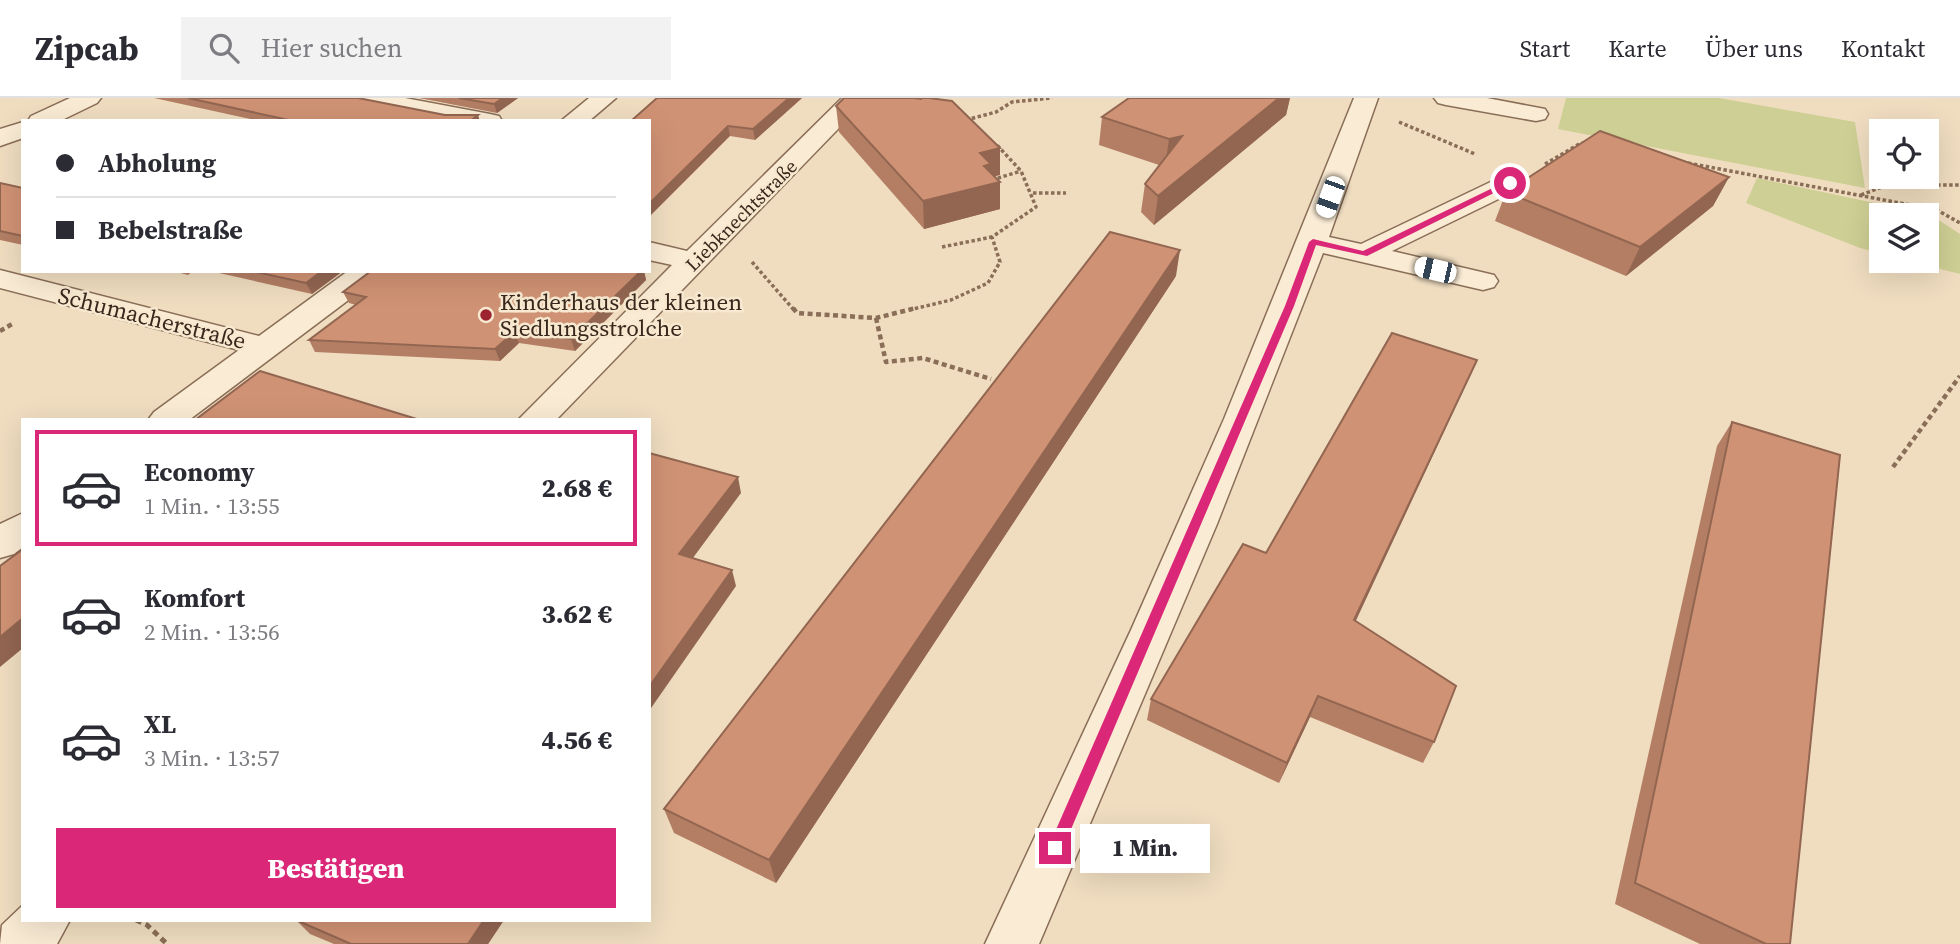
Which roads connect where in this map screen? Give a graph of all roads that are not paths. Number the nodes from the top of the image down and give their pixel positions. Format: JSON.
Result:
{"nodes":[{"id":1,"x":89,"y":98,"type":"edge"},
{"id":2,"x":366,"y":98,"type":"edge"},
{"id":3,"x":604,"y":98,"type":"edge"},
{"id":4,"x":856,"y":98,"type":"edge"},
{"id":5,"x":1446,"y":98,"type":"edge"},
{"id":6,"x":1364,"y":102,"type":"edge"},
{"id":7,"x":1536,"y":114,"type":"dead end"},
{"id":8,"x":44,"y":119,"type":"edge"},
{"id":9,"x":479,"y":119,"type":"edge"},
{"id":10,"x":576,"y":119,"type":"edge"},
{"id":11,"x":21,"y":130,"type":"edge"},
{"id":12,"x":0,"y":138,"type":"edge"},
{"id":13,"x":1510,"y":183,"type":"dead end"},
{"id":14,"x":1313,"y":242,"type":"junction"},
{"id":15,"x":651,"y":251,"type":"edge"},
{"id":16,"x":1364,"y":254,"type":"junction"},
{"id":17,"x":695,"y":262,"type":"junction"},
{"id":18,"x":365,"y":273,"type":"edge"},
{"id":19,"x":0,"y":279,"type":"edge"},
{"id":20,"x":1483,"y":281,"type":"dead end"},
{"id":21,"x":264,"y":347,"type":"junction"},
{"id":22,"x":169,"y":418,"type":"edge"},
{"id":23,"x":539,"y":418,"type":"edge"},
{"id":24,"x":21,"y":528,"type":"edge"},
{"id":25,"x":0,"y":544,"type":"edge"},
{"id":26,"x":42,"y":922,"type":"edge"},
{"id":27,"x":20,"y":944,"type":"edge"},
{"id":28,"x":1012,"y":944,"type":"edge"}],
"edges":[{"from":1,"to":8,"type":"street"},
{"from":2,"to":9,"type":"street"},
{"from":3,"to":10,"type":"street"},
{"from":4,"to":17,"type":"street","name":"Liebknechtstraße"},
{"from":5,"to":7,"type":"street"},
{"from":6,"to":14,"type":"street"},
{"from":11,"to":12,"type":"street"},
{"from":13,"to":16,"type":"street"},
{"from":14,"to":16,"type":"street"},
{"from":14,"to":28,"type":"street"},
{"from":15,"to":17,"type":"street"},
{"from":16,"to":20,"type":"street"},
{"from":17,"to":23,"type":"street","name":"Liebknechtstraße"},
{"from":18,"to":21,"type":"street"},
{"from":19,"to":21,"type":"street","name":"Schumacherstraße"},
{"from":21,"to":22,"type":"street"},
{"from":24,"to":25,"type":"street"},
{"from":26,"to":27,"type":"street"}]}
